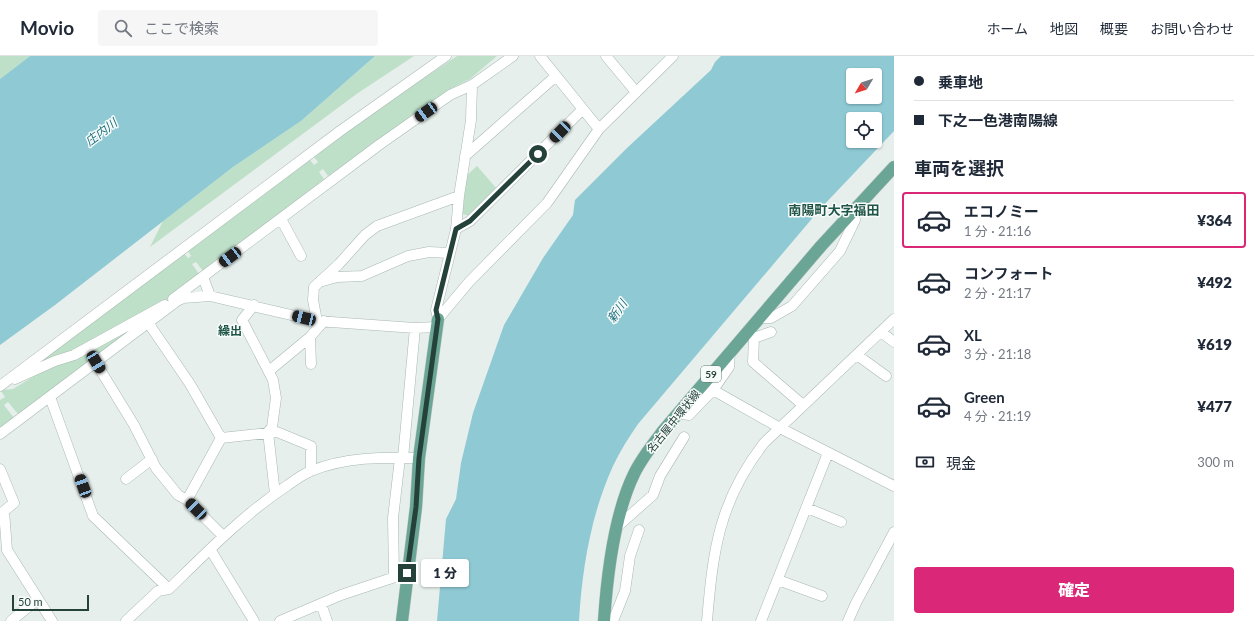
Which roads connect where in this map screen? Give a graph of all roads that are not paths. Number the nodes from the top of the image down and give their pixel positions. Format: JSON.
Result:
{"nodes":[{"id":1,"x":446,"y":56,"type":"edge"},
{"id":2,"x":512,"y":56,"type":"edge"},
{"id":3,"x":540,"y":56,"type":"edge"},
{"id":4,"x":606,"y":56,"type":"edge"},
{"id":5,"x":673,"y":56,"type":"edge"},
{"id":6,"x":556,"y":76,"type":"junction"},
{"id":7,"x":472,"y":84,"type":"junction"},
{"id":8,"x":636,"y":92,"type":"junction"},
{"id":9,"x":583,"y":109,"type":"junction"},
{"id":10,"x":599,"y":129,"type":"junction"},
{"id":11,"x":465,"y":156,"type":"junction"},
{"id":12,"x":894,"y":167,"type":"edge"},
{"id":13,"x":459,"y":196,"type":"junction"},
{"id":14,"x":850,"y":214,"type":"junction"},
{"id":15,"x":281,"y":219,"type":"junction"},
{"id":16,"x":456,"y":229,"type":"junction"},
{"id":17,"x":450,"y":253,"type":"junction"},
{"id":18,"x":301,"y":256,"type":"dead end"},
{"id":19,"x":203,"y":277,"type":"junction"},
{"id":20,"x":318,"y":284,"type":"junction"},
{"id":21,"x":210,"y":296,"type":"junction"},
{"id":22,"x":177,"y":301,"type":"junction"},
{"id":23,"x":164,"y":305,"type":"junction"},
{"id":24,"x":254,"y":305,"type":"junction"},
{"id":25,"x":759,"y":318,"type":"junction"},
{"id":26,"x":894,"y":319,"type":"edge"},
{"id":27,"x":320,"y":321,"type":"junction"},
{"id":28,"x":437,"y":323,"type":"junction"},
{"id":29,"x":149,"y":324,"type":"junction"},
{"id":30,"x":415,"y":328,"type":"junction"},
{"id":31,"x":771,"y":332,"type":"dead end"},
{"id":32,"x":881,"y":332,"type":"junction"},
{"id":33,"x":751,"y":334,"type":"junction"},
{"id":34,"x":310,"y":337,"type":"junction"},
{"id":35,"x":894,"y":342,"type":"edge"},
{"id":36,"x":730,"y":352,"type":"junction"},
{"id":37,"x":857,"y":354,"type":"junction"},
{"id":38,"x":96,"y":362,"type":"junction"},
{"id":39,"x":311,"y":364,"type":"dead end"},
{"id":40,"x":269,"y":371,"type":"junction"},
{"id":41,"x":886,"y":376,"type":"dead end"},
{"id":42,"x":9,"y":380,"type":"junction"},
{"id":43,"x":0,"y":386,"type":"edge"},
{"id":44,"x":713,"y":390,"type":"junction"},
{"id":45,"x":50,"y":397,"type":"junction"},
{"id":46,"x":803,"y":405,"type":"junction"},
{"id":47,"x":678,"y":413,"type":"junction"},
{"id":48,"x":780,"y":428,"type":"junction"},
{"id":49,"x":268,"y":432,"type":"junction"},
{"id":50,"x":0,"y":434,"type":"edge"},
{"id":51,"x":684,"y":437,"type":"dead end"},
{"id":52,"x":221,"y":438,"type":"junction"},
{"id":53,"x":828,"y":453,"type":"junction"},
{"id":54,"x":402,"y":458,"type":"junction"},
{"id":55,"x":419,"y":458,"type":"junction"},
{"id":56,"x":152,"y":459,"type":"junction"},
{"id":57,"x":0,"y":469,"type":"edge"},
{"id":58,"x":311,"y":471,"type":"junction"},
{"id":59,"x":126,"y":479,"type":"dead end"},
{"id":60,"x":894,"y":486,"type":"edge"},
{"id":61,"x":275,"y":494,"type":"junction"},
{"id":62,"x":187,"y":500,"type":"junction"},
{"id":63,"x":807,"y":508,"type":"junction"},
{"id":64,"x":841,"y":522,"type":"dead end"},
{"id":65,"x":618,"y":526,"type":"junction"},
{"id":66,"x":639,"y":530,"type":"dead end"},
{"id":67,"x":894,"y":532,"type":"edge"},
{"id":68,"x":222,"y":536,"type":"junction"},
{"id":69,"x":210,"y":549,"type":"junction"},
{"id":70,"x":407,"y":573,"type":"junction"},
{"id":71,"x":394,"y":577,"type":"junction"},
{"id":72,"x":778,"y":580,"type":"junction"},
{"id":73,"x":169,"y":589,"type":"junction"},
{"id":74,"x":822,"y":596,"type":"dead end"},
{"id":75,"x":38,"y":599,"type":"junction"},
{"id":76,"x":321,"y":604,"type":"junction"},
{"id":77,"x":16,"y":620,"type":"edge"},
{"id":78,"x":52,"y":621,"type":"edge"},
{"id":79,"x":126,"y":621,"type":"edge"},
{"id":80,"x":254,"y":621,"type":"edge"},
{"id":81,"x":280,"y":621,"type":"edge"},
{"id":82,"x":326,"y":621,"type":"edge"},
{"id":83,"x":402,"y":621,"type":"edge"},
{"id":84,"x":604,"y":621,"type":"edge"},
{"id":85,"x":613,"y":621,"type":"edge"},
{"id":86,"x":708,"y":621,"type":"edge"},
{"id":87,"x":761,"y":621,"type":"edge"},
{"id":88,"x":848,"y":621,"type":"edge"}],
"edges":[{"from":1,"to":42,"type":"street"},
{"from":2,"to":7,"type":"street"},
{"from":3,"to":6,"type":"street"},
{"from":4,"to":8,"type":"street"},
{"from":5,"to":8,"type":"street"},
{"from":6,"to":9,"type":"street"},
{"from":6,"to":11,"type":"street"},
{"from":7,"to":11,"type":"street"},
{"from":7,"to":15,"type":"street"},
{"from":8,"to":10,"type":"street"},
{"from":9,"to":10,"type":"street"},
{"from":9,"to":16,"type":"street"},
{"from":10,"to":28,"type":"street"},
{"from":11,"to":13,"type":"street"},
{"from":12,"to":14,"type":"main road","name":"名古屋中環状線","number":"59"},
{"from":13,"to":16,"type":"street"},
{"from":13,"to":20,"type":"street"},
{"from":14,"to":25,"type":"main road","name":"名古屋中環状線","number":"59"},
{"from":14,"to":25,"type":"street"},
{"from":15,"to":18,"type":"street"},
{"from":15,"to":19,"type":"street"},
{"from":16,"to":17,"type":"street"},
{"from":17,"to":20,"type":"street"},
{"from":17,"to":28,"type":"street"},
{"from":19,"to":21,"type":"street"},
{"from":19,"to":23,"type":"street"},
{"from":20,"to":27,"type":"street"},
{"from":21,"to":22,"type":"street"},
{"from":21,"to":24,"type":"street"},
{"from":22,"to":23,"type":"street"},
{"from":22,"to":29,"type":"street"},
{"from":23,"to":42,"type":"street"},
{"from":24,"to":27,"type":"street"},
{"from":24,"to":40,"type":"street"},
{"from":25,"to":33,"type":"main road","name":"名古屋中環状線","number":"59"},
{"from":26,"to":32,"type":"street"},
{"from":27,"to":30,"type":"street"},
{"from":27,"to":34,"type":"street"},
{"from":28,"to":30,"type":"street"},
{"from":28,"to":55,"type":"main road"},
{"from":29,"to":38,"type":"street"},
{"from":29,"to":52,"type":"street"},
{"from":30,"to":54,"type":"street"},
{"from":31,"to":33,"type":"street"},
{"from":32,"to":35,"type":"street"},
{"from":32,"to":37,"type":"street"},
{"from":33,"to":36,"type":"main road","name":"名古屋中環状線","number":"59"},
{"from":33,"to":46,"type":"street"},
{"from":34,"to":39,"type":"street"},
{"from":34,"to":40,"type":"street"},
{"from":36,"to":44,"type":"street"},
{"from":36,"to":47,"type":"main road","name":"名古屋中環状線","number":"59"},
{"from":37,"to":41,"type":"street"},
{"from":37,"to":46,"type":"street"},
{"from":38,"to":45,"type":"street"},
{"from":38,"to":56,"type":"street"},
{"from":40,"to":49,"type":"street"},
{"from":42,"to":43,"type":"street"},
{"from":44,"to":47,"type":"street"},
{"from":44,"to":48,"type":"street"},
{"from":45,"to":50,"type":"street"},
{"from":45,"to":73,"type":"street"},
{"from":46,"to":48,"type":"street"},
{"from":47,"to":65,"type":"main road","name":"名古屋中環状線","number":"59"},
{"from":48,"to":53,"type":"street"},
{"from":48,"to":86,"type":"street"},
{"from":49,"to":52,"type":"street"},
{"from":49,"to":58,"type":"street"},
{"from":49,"to":61,"type":"street"},
{"from":51,"to":65,"type":"street"},
{"from":52,"to":62,"type":"street"},
{"from":53,"to":60,"type":"street"},
{"from":53,"to":63,"type":"street"},
{"from":54,"to":55,"type":"street"},
{"from":54,"to":58,"type":"street"},
{"from":54,"to":71,"type":"street"},
{"from":55,"to":70,"type":"main road"},
{"from":56,"to":59,"type":"street"},
{"from":56,"to":62,"type":"street"},
{"from":57,"to":75,"type":"street"},
{"from":58,"to":61,"type":"street"},
{"from":61,"to":68,"type":"street"},
{"from":62,"to":68,"type":"street"},
{"from":63,"to":64,"type":"street"},
{"from":63,"to":72,"type":"street"},
{"from":65,"to":84,"type":"main road","name":"名古屋中環状線","number":"59"},
{"from":66,"to":85,"type":"street"},
{"from":67,"to":88,"type":"street"},
{"from":68,"to":69,"type":"street"},
{"from":69,"to":73,"type":"street"},
{"from":69,"to":80,"type":"street"},
{"from":70,"to":71,"type":"street"},
{"from":70,"to":83,"type":"main road"},
{"from":71,"to":76,"type":"street"},
{"from":72,"to":74,"type":"street"},
{"from":72,"to":87,"type":"street"},
{"from":73,"to":79,"type":"street"},
{"from":75,"to":77,"type":"street"},
{"from":75,"to":78,"type":"street"},
{"from":76,"to":81,"type":"street"},
{"from":76,"to":82,"type":"street"}]}
